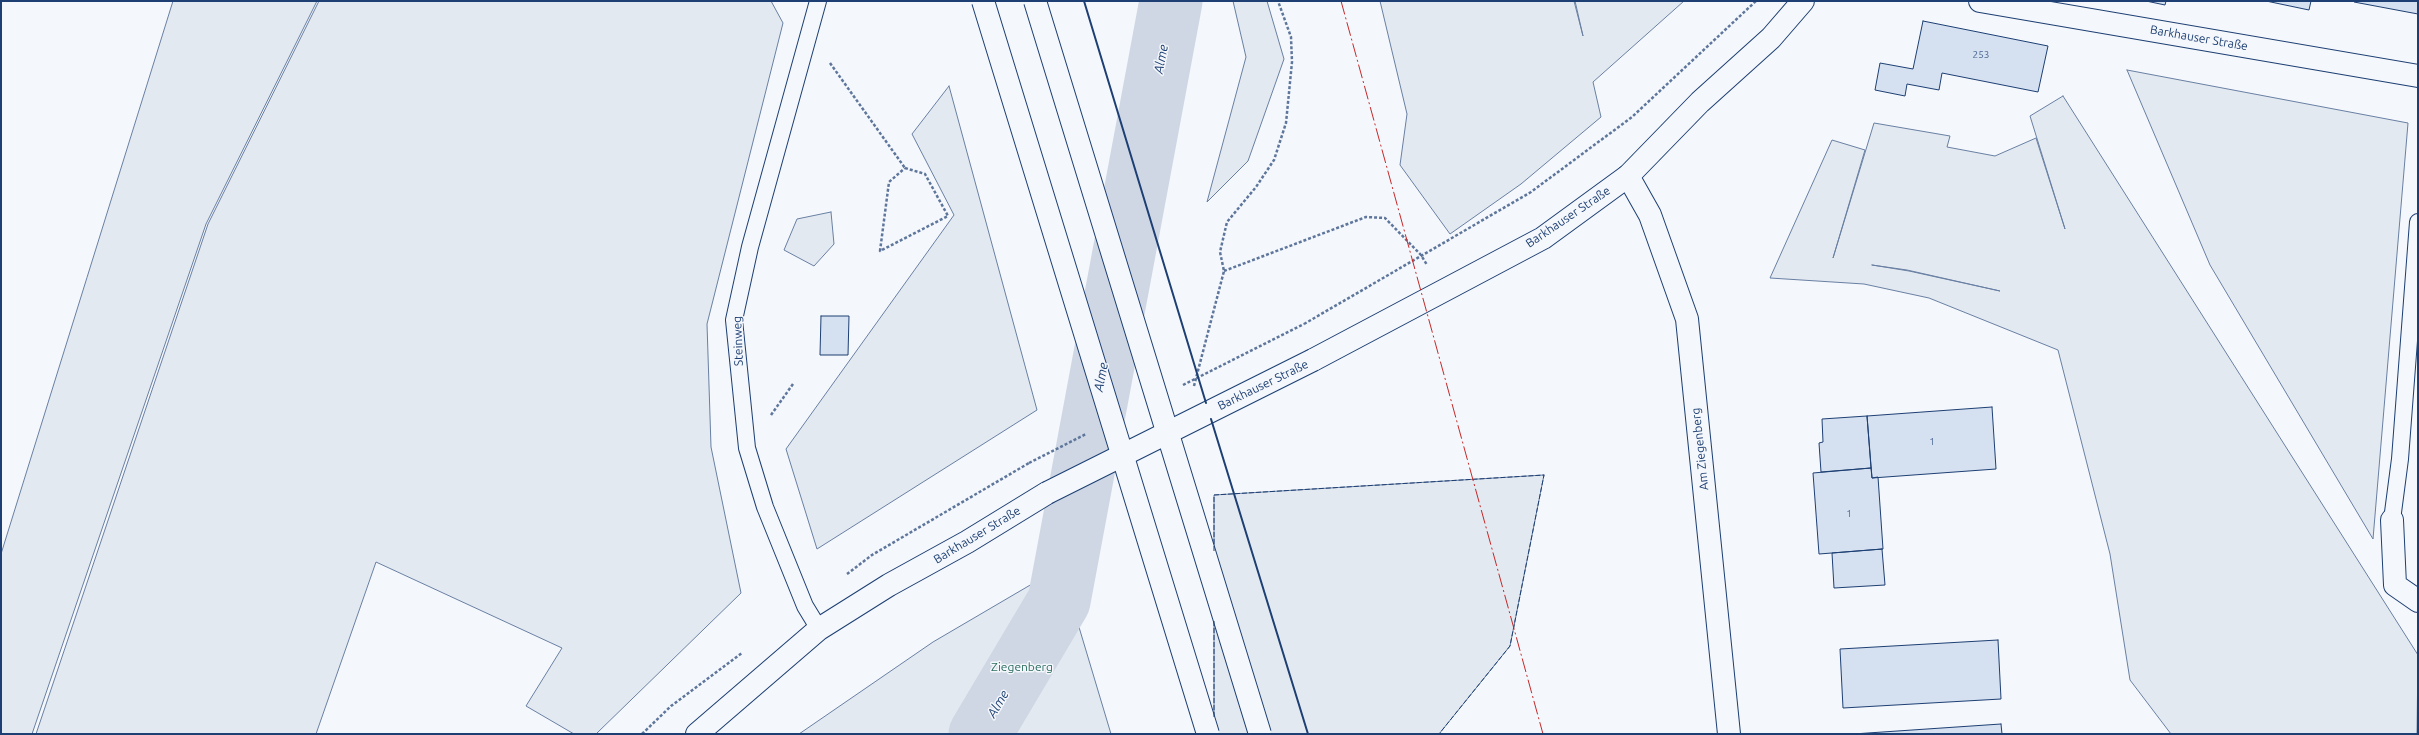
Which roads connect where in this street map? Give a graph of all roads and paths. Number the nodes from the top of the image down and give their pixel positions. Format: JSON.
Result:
{"nodes":[{"id":1,"x":818,"y":1,"type":"edge"},
{"id":2,"x":983,"y":1,"type":"edge"},
{"id":3,"x":1035,"y":1,"type":"edge"},
{"id":4,"x":1278,"y":1,"type":"edge"},
{"id":5,"x":1756,"y":1,"type":"edge"},
{"id":6,"x":1803,"y":1,"type":"edge"},
{"id":7,"x":1980,"y":1,"type":"edge"},
{"id":8,"x":806,"y":44,"type":"junction"},
{"id":9,"x":2418,"y":76,"type":"edge"},
{"id":10,"x":905,"y":168,"type":"junction"},
{"id":11,"x":1628,"y":176,"type":"junction"},
{"id":12,"x":2418,"y":222,"type":"edge"},
{"id":13,"x":1415,"y":249,"type":"dead end"},
{"id":14,"x":1304,"y":324,"type":"dead end"},
{"id":15,"x":1029,"y":463,"type":"dead end"},
{"id":16,"x":2392,"y":520,"type":"joint"},
{"id":17,"x":841,"y":578,"type":"dead end"},
{"id":18,"x":2418,"y":601,"type":"edge"},
{"id":19,"x":819,"y":629,"type":"junction"},
{"id":20,"x":748,"y":649,"type":"dead end"},
{"id":21,"x":642,"y":734,"type":"edge"},
{"id":22,"x":697,"y":734,"type":"edge"},
{"id":23,"x":1208,"y":734,"type":"edge"},
{"id":24,"x":1260,"y":734,"type":"edge"},
{"id":25,"x":1729,"y":734,"type":"edge"}],
"edges":[{"from":1,"to":8,"type":"lane","name":"Steinweg"},
{"from":2,"to":23,"type":"main road","bridge":true},
{"from":3,"to":24,"type":"main road","bridge":true},
{"from":4,"to":13,"type":"path"},
{"from":5,"to":14,"type":"path"},
{"from":6,"to":11,"type":"main road","name":"Barkhauser Straße"},
{"from":7,"to":9,"type":"main road","name":"Barkhauser Straße"},
{"from":8,"to":10,"type":"path"},
{"from":8,"to":19,"type":"lane","name":"Steinweg"},
{"from":10,"to":10,"type":"path"},
{"from":11,"to":19,"type":"main road","name":"Barkhauser Straße","bridge":true},
{"from":11,"to":25,"type":"main road","name":"Am Ziegenberg"},
{"from":12,"to":16,"type":"lane"},
{"from":15,"to":17,"type":"path"},
{"from":16,"to":18,"type":"main road"},
{"from":19,"to":22,"type":"main road","name":"Barkhauser Straße"},
{"from":20,"to":21,"type":"path"}]}
